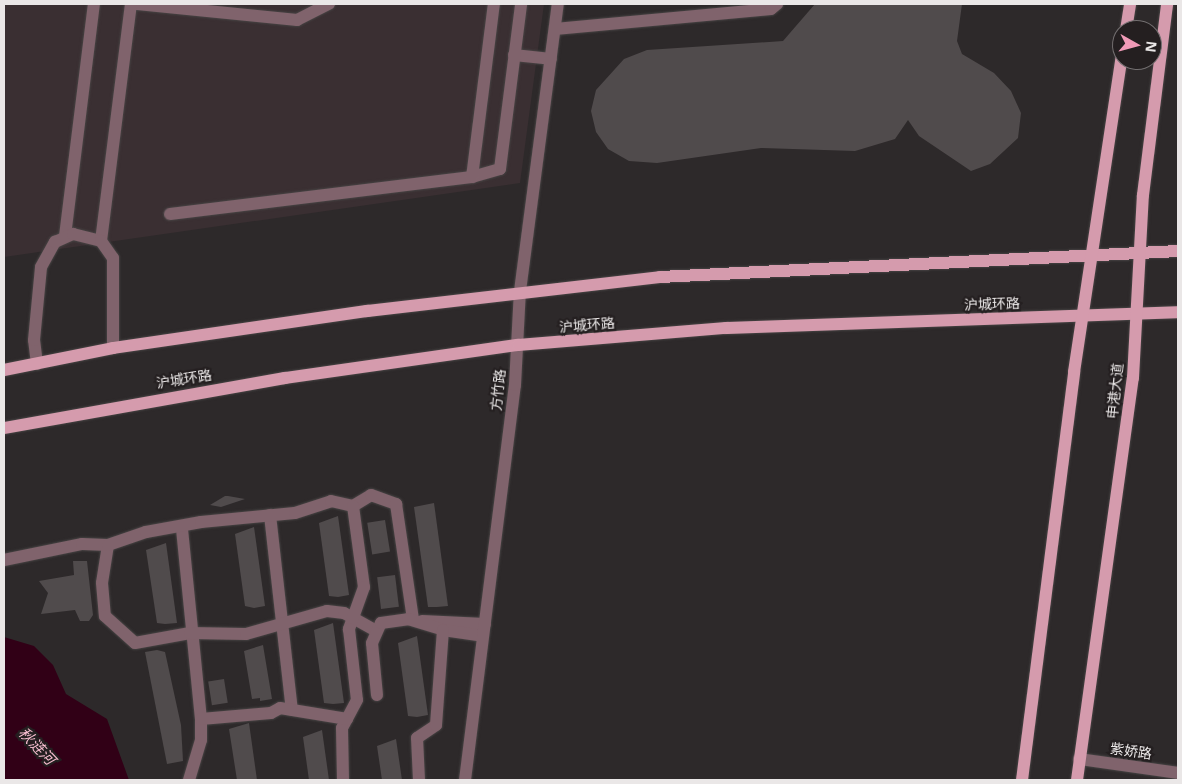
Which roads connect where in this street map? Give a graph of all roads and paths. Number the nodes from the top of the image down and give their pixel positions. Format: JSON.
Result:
{"nodes":[{"id":1,"x":94,"y":4,"type":"edge"},
{"id":2,"x":131,"y":4,"type":"edge"},
{"id":3,"x":137,"y":4,"type":"edge"},
{"id":4,"x":328,"y":4,"type":"edge"},
{"id":5,"x":494,"y":4,"type":"edge"},
{"id":6,"x":521,"y":4,"type":"edge"},
{"id":7,"x":558,"y":4,"type":"edge"},
{"id":8,"x":777,"y":4,"type":"edge"},
{"id":9,"x":1130,"y":4,"type":"edge"},
{"id":10,"x":1167,"y":4,"type":"edge"},
{"id":11,"x":1128,"y":20,"type":"edge"},
{"id":12,"x":555,"y":28,"type":"junction"},
{"id":13,"x":514,"y":55,"type":"junction"},
{"id":14,"x":551,"y":58,"type":"junction"},
{"id":15,"x":1120,"y":70,"type":"edge"},
{"id":16,"x":472,"y":177,"type":"junction"},
{"id":17,"x":170,"y":214,"type":"dead end"},
{"id":18,"x":65,"y":236,"type":"junction"},
{"id":19,"x":101,"y":241,"type":"junction"},
{"id":20,"x":1140,"y":251,"type":"junction"},
{"id":21,"x":1178,"y":251,"type":"edge"},
{"id":22,"x":1092,"y":253,"type":"junction"},
{"id":23,"x":520,"y":291,"type":"junction"},
{"id":24,"x":1178,"y":312,"type":"edge"},
{"id":25,"x":1137,"y":314,"type":"junction"},
{"id":26,"x":1082,"y":315,"type":"junction"},
{"id":27,"x":518,"y":346,"type":"junction"},
{"id":28,"x":113,"y":348,"type":"junction"},
{"id":29,"x":37,"y":364,"type":"junction"},
{"id":30,"x":4,"y":370,"type":"edge"},
{"id":31,"x":4,"y":428,"type":"edge"},
{"id":32,"x":353,"y":506,"type":"junction"},
{"id":33,"x":270,"y":515,"type":"junction"},
{"id":34,"x":182,"y":529,"type":"junction"},
{"id":35,"x":108,"y":545,"type":"junction"},
{"id":36,"x":4,"y":560,"type":"edge"},
{"id":37,"x":353,"y":617,"type":"junction"},
{"id":38,"x":417,"y":620,"type":"junction"},
{"id":39,"x":283,"y":627,"type":"junction"},
{"id":40,"x":375,"y":630,"type":"junction"},
{"id":41,"x":443,"y":630,"type":"junction"},
{"id":42,"x":484,"y":630,"type":"junction"},
{"id":43,"x":190,"y":633,"type":"junction"},
{"id":44,"x":378,"y":695,"type":"dead end"},
{"id":45,"x":292,"y":710,"type":"junction"},
{"id":46,"x":201,"y":719,"type":"junction"},
{"id":47,"x":347,"y":719,"type":"junction"},
{"id":48,"x":1079,"y":760,"type":"junction"},
{"id":49,"x":1178,"y":773,"type":"edge"},
{"id":50,"x":188,"y":780,"type":"edge"},
{"id":51,"x":343,"y":780,"type":"edge"},
{"id":52,"x":419,"y":780,"type":"edge"},
{"id":53,"x":465,"y":780,"type":"edge"},
{"id":54,"x":1022,"y":780,"type":"edge"},
{"id":55,"x":1077,"y":780,"type":"edge"}],
"edges":[{"from":1,"to":18,"type":"street"},
{"from":2,"to":19,"type":"street"},
{"from":3,"to":4,"type":"street"},
{"from":5,"to":16,"type":"street"},
{"from":6,"to":13,"type":"street"},
{"from":7,"to":12,"type":"street","name":"方竹路"},
{"from":8,"to":12,"type":"street"},
{"from":9,"to":11,"type":"main road"},
{"from":10,"to":20,"type":"main road","name":"申港大道"},
{"from":12,"to":14,"type":"street","name":"方竹路"},
{"from":13,"to":14,"type":"street"},
{"from":13,"to":16,"type":"street"},
{"from":14,"to":23,"type":"street","name":"方竹路"},
{"from":15,"to":22,"type":"main road"},
{"from":16,"to":17,"type":"street"},
{"from":18,"to":19,"type":"street"},
{"from":18,"to":29,"type":"street"},
{"from":19,"to":28,"type":"street"},
{"from":20,"to":21,"type":"main road"},
{"from":20,"to":22,"type":"main road"},
{"from":20,"to":25,"type":"main road","name":"申港大道"},
{"from":22,"to":23,"type":"main road"},
{"from":22,"to":26,"type":"main road"},
{"from":23,"to":27,"type":"street","name":"方竹路"},
{"from":23,"to":28,"type":"main road"},
{"from":24,"to":25,"type":"main road","name":"沪城环路"},
{"from":25,"to":26,"type":"main road","name":"沪城环路"},
{"from":25,"to":48,"type":"main road","name":"申港大道"},
{"from":26,"to":27,"type":"main road","name":"沪城环路"},
{"from":26,"to":54,"type":"main road"},
{"from":27,"to":31,"type":"main road","name":"沪城环路"},
{"from":27,"to":42,"type":"street","name":"方竹路"},
{"from":28,"to":29,"type":"main road"},
{"from":29,"to":30,"type":"main road"},
{"from":32,"to":33,"type":"street"},
{"from":32,"to":37,"type":"street"},
{"from":32,"to":38,"type":"street"},
{"from":33,"to":34,"type":"street"},
{"from":33,"to":39,"type":"street"},
{"from":34,"to":35,"type":"street"},
{"from":34,"to":43,"type":"street"},
{"from":35,"to":36,"type":"street"},
{"from":35,"to":43,"type":"street"},
{"from":37,"to":39,"type":"street"},
{"from":37,"to":40,"type":"street"},
{"from":37,"to":47,"type":"street"},
{"from":38,"to":40,"type":"street"},
{"from":38,"to":41,"type":"street"},
{"from":38,"to":42,"type":"street"},
{"from":39,"to":43,"type":"street"},
{"from":39,"to":45,"type":"street"},
{"from":40,"to":44,"type":"street"},
{"from":41,"to":42,"type":"street"},
{"from":41,"to":52,"type":"street"},
{"from":42,"to":53,"type":"street","name":"方竹路"},
{"from":43,"to":46,"type":"street"},
{"from":45,"to":46,"type":"street"},
{"from":45,"to":47,"type":"street"},
{"from":46,"to":50,"type":"street"},
{"from":47,"to":51,"type":"street"},
{"from":48,"to":49,"type":"street","name":"紫娇路"},
{"from":48,"to":55,"type":"main road","name":"申港大道"}]}
